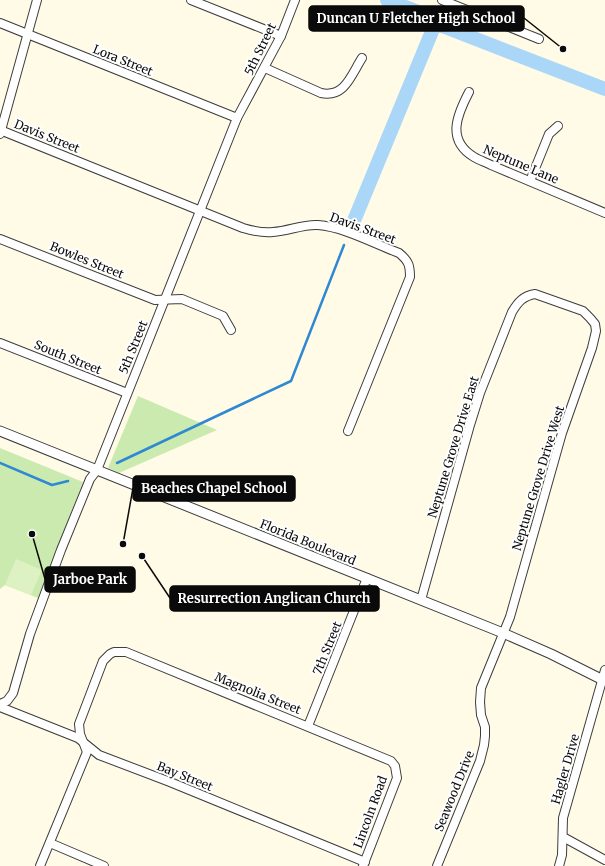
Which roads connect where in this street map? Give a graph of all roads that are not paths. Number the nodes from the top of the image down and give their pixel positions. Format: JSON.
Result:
{"nodes":[{"id":1,"x":37,"y":0,"type":"edge"},
{"id":2,"x":191,"y":0,"type":"edge"},
{"id":3,"x":295,"y":0,"type":"edge"},
{"id":4,"x":442,"y":0,"type":"edge"},
{"id":5,"x":0,"y":23,"type":"edge"},
{"id":6,"x":27,"y":34,"type":"junction"},
{"id":7,"x":281,"y":36,"type":"junction"},
{"id":8,"x":539,"y":39,"type":"dead end"},
{"id":9,"x":362,"y":58,"type":"dead end"},
{"id":10,"x":265,"y":68,"type":"junction"},
{"id":11,"x":469,"y":92,"type":"dead end"},
{"id":12,"x":237,"y":118,"type":"junction"},
{"id":13,"x":558,"y":126,"type":"dead end"},
{"id":14,"x":0,"y":132,"type":"edge"},
{"id":15,"x":530,"y":181,"type":"junction"},
{"id":16,"x":201,"y":211,"type":"junction"},
{"id":17,"x":605,"y":212,"type":"edge"},
{"id":18,"x":0,"y":239,"type":"edge"},
{"id":19,"x":165,"y":300,"type":"junction"},
{"id":20,"x":560,"y":302,"type":"joint"},
{"id":21,"x":231,"y":330,"type":"dead end"},
{"id":22,"x":0,"y":343,"type":"edge"},
{"id":23,"x":127,"y":393,"type":"junction"},
{"id":24,"x":0,"y":431,"type":"edge"},
{"id":25,"x":348,"y":431,"type":"dead end"},
{"id":26,"x":97,"y":470,"type":"junction"},
{"id":27,"x":367,"y":578,"type":"junction"},
{"id":28,"x":421,"y":600,"type":"junction"},
{"id":29,"x":503,"y":633,"type":"junction"},
{"id":30,"x":605,"y":670,"type":"edge"},
{"id":31,"x":604,"y":680,"type":"edge"},
{"id":32,"x":0,"y":704,"type":"edge"},
{"id":33,"x":0,"y":707,"type":"edge"},
{"id":34,"x":308,"y":726,"type":"junction"},
{"id":35,"x":85,"y":744,"type":"junction"},
{"id":36,"x":395,"y":766,"type":"joint"},
{"id":37,"x":563,"y":837,"type":"junction"},
{"id":38,"x":50,"y":843,"type":"junction"},
{"id":39,"x":605,"y":860,"type":"edge"},
{"id":40,"x":364,"y":864,"type":"edge"},
{"id":41,"x":40,"y":866,"type":"edge"},
{"id":42,"x":104,"y":866,"type":"edge"},
{"id":43,"x":437,"y":866,"type":"edge"},
{"id":44,"x":559,"y":866,"type":"edge"}],
"edges":[{"from":1,"to":6,"type":"street"},
{"from":2,"to":7,"type":"street"},
{"from":3,"to":7,"type":"street","name":"5th Street"},
{"from":4,"to":8,"type":"street"},
{"from":5,"to":6,"type":"street","name":"Lora Street"},
{"from":6,"to":12,"type":"street","name":"Lora Street"},
{"from":6,"to":14,"type":"street"},
{"from":7,"to":10,"type":"street","name":"5th Street"},
{"from":9,"to":10,"type":"street"},
{"from":10,"to":12,"type":"street","name":"5th Street"},
{"from":11,"to":15,"type":"street","name":"Neptune Lane"},
{"from":12,"to":16,"type":"street","name":"5th Street"},
{"from":13,"to":15,"type":"street"},
{"from":14,"to":16,"type":"street","name":"Davis Street"},
{"from":15,"to":17,"type":"street","name":"Neptune Lane"},
{"from":16,"to":19,"type":"street","name":"5th Street"},
{"from":16,"to":25,"type":"street","name":"Davis Street"},
{"from":18,"to":19,"type":"street","name":"Bowles Street"},
{"from":19,"to":21,"type":"street","name":"Bowles Street"},
{"from":19,"to":23,"type":"street","name":"5th Street"},
{"from":20,"to":28,"type":"street","name":"Neptune Grove Drive East"},
{"from":20,"to":29,"type":"street","name":"Neptune Grove Drive West"},
{"from":22,"to":23,"type":"street","name":"South Street"},
{"from":23,"to":26,"type":"street","name":"5th Street"},
{"from":24,"to":26,"type":"street","name":"Florida Boulevard"},
{"from":26,"to":27,"type":"street","name":"Florida Boulevard"},
{"from":26,"to":32,"type":"street","name":"5th Street"},
{"from":27,"to":28,"type":"street","name":"Florida Boulevard"},
{"from":27,"to":34,"type":"street","name":"7th Street"},
{"from":28,"to":29,"type":"street","name":"Florida Boulevard"},
{"from":29,"to":31,"type":"street","name":"Florida Boulevard"},
{"from":29,"to":43,"type":"street","name":"Seawood Drive"},
{"from":30,"to":31,"type":"street","name":"Hagler Drive"},
{"from":31,"to":37,"type":"street","name":"Hagler Drive"},
{"from":33,"to":35,"type":"street","name":"Bay Street"},
{"from":34,"to":35,"type":"street","name":"Magnolia Street"},
{"from":34,"to":36,"type":"street","name":"Magnolia Street"},
{"from":35,"to":38,"type":"street"},
{"from":35,"to":40,"type":"street","name":"Bay Street"},
{"from":36,"to":40,"type":"street","name":"Lincoln Road"},
{"from":37,"to":39,"type":"street"},
{"from":37,"to":44,"type":"street","name":"Hagler Drive"},
{"from":38,"to":41,"type":"street"},
{"from":38,"to":42,"type":"street"}]}
